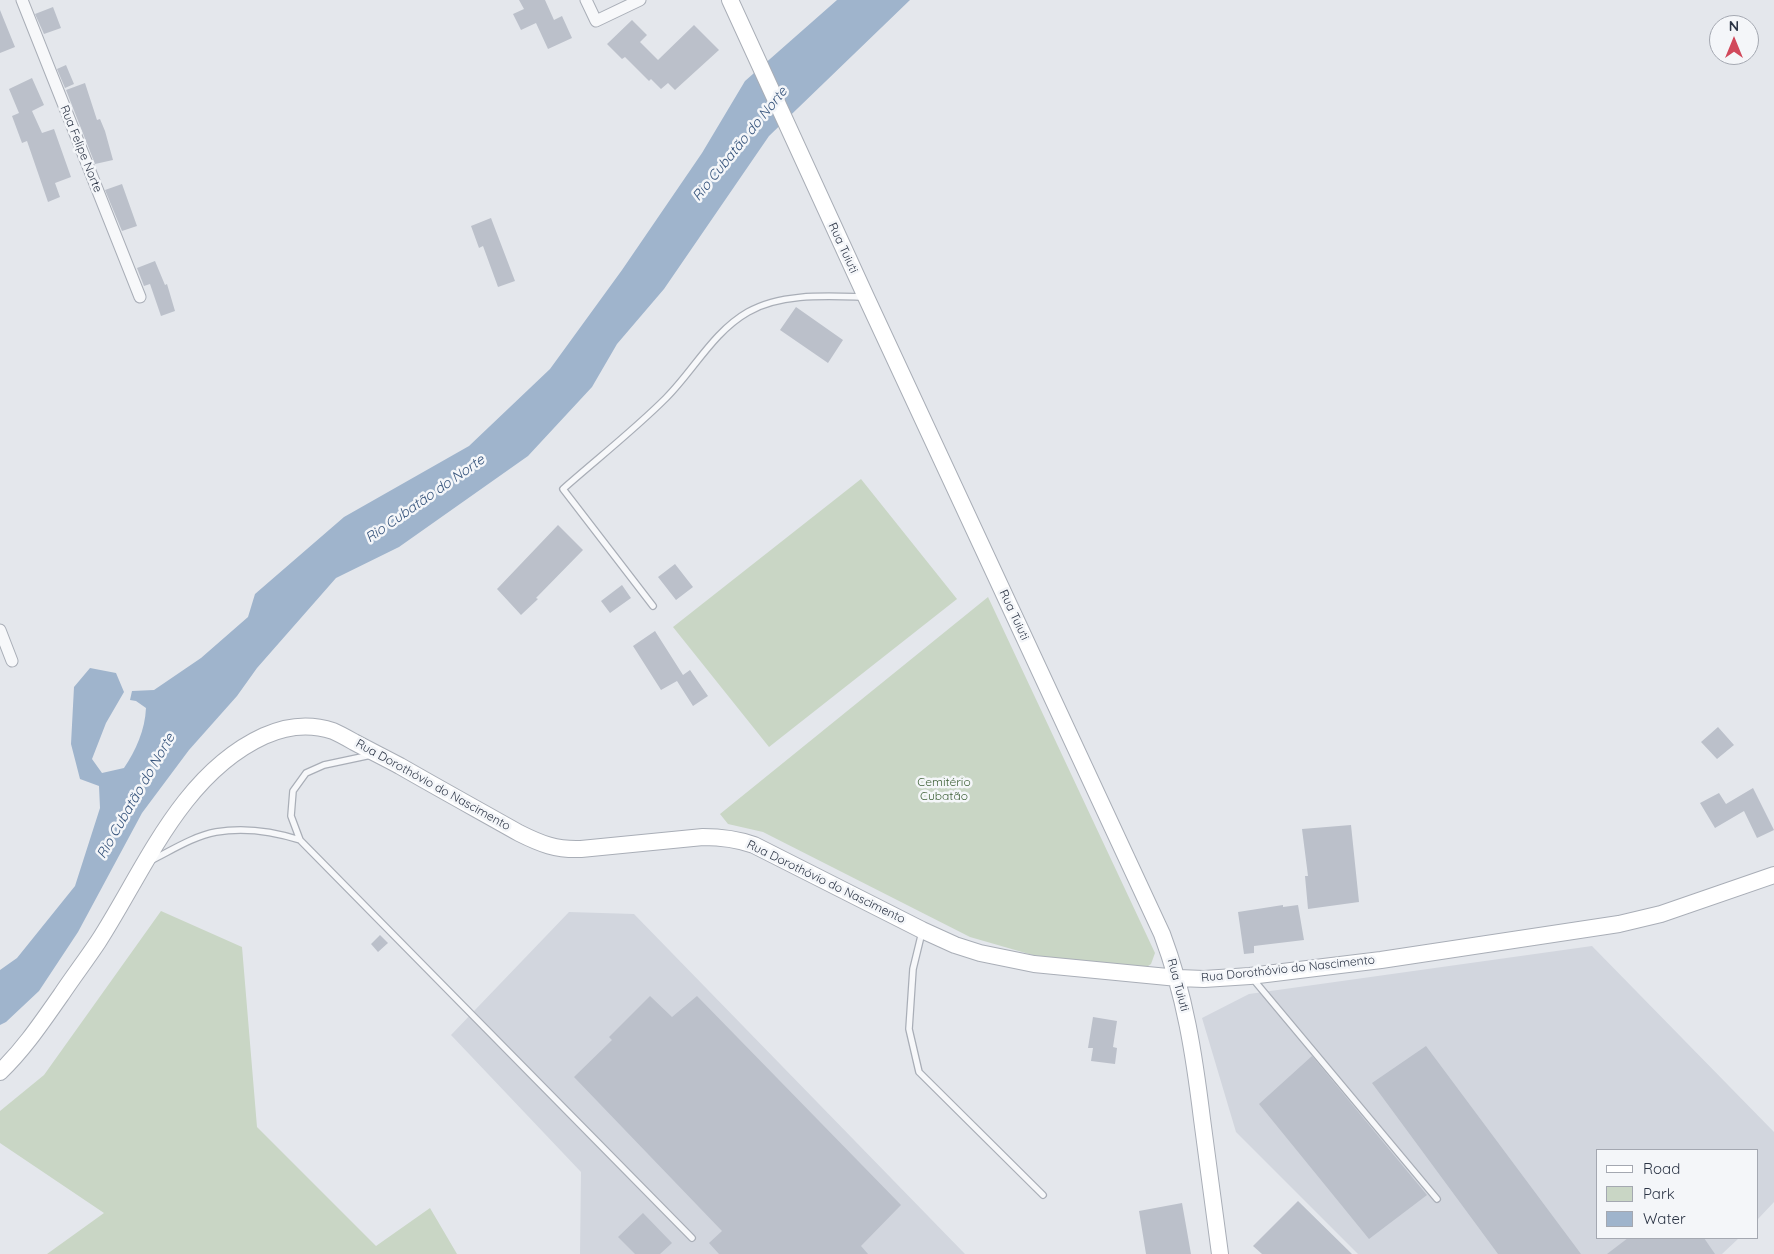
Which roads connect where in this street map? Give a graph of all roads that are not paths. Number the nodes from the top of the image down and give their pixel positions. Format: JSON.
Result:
{"nodes":[{"id":1,"x":22,"y":0,"type":"edge"},
{"id":2,"x":586,"y":0,"type":"edge"},
{"id":3,"x":640,"y":0,"type":"edge"},
{"id":4,"x":730,"y":0,"type":"edge"},
{"id":5,"x":140,"y":297,"type":"dead end"},
{"id":6,"x":866,"y":297,"type":"junction"},
{"id":7,"x":653,"y":606,"type":"dead end"},
{"id":8,"x":0,"y":630,"type":"edge"},
{"id":9,"x":12,"y":661,"type":"dead end"},
{"id":10,"x":378,"y":754,"type":"junction"},
{"id":11,"x":300,"y":840,"type":"junction"},
{"id":12,"x":142,"y":866,"type":"junction"},
{"id":13,"x":1774,"y":875,"type":"edge"},
{"id":14,"x":922,"y":930,"type":"junction"},
{"id":15,"x":1250,"y":976,"type":"junction"},
{"id":16,"x":1178,"y":978,"type":"junction"},
{"id":17,"x":0,"y":1072,"type":"edge"},
{"id":18,"x":1044,"y":1195,"type":"dead end"},
{"id":19,"x":1437,"y":1199,"type":"dead end"},
{"id":20,"x":692,"y":1238,"type":"dead end"},
{"id":21,"x":1220,"y":1254,"type":"edge"}],
"edges":[{"from":1,"to":5,"type":"street","name":"Rua Felipe Norte"},
{"from":2,"to":3,"type":"street"},
{"from":4,"to":6,"type":"street","name":"Rua Tuiuti"},
{"from":6,"to":7,"type":"lane"},
{"from":6,"to":16,"type":"street","name":"Rua Tuiuti"},
{"from":8,"to":9,"type":"street"},
{"from":10,"to":11,"type":"lane"},
{"from":10,"to":12,"type":"street","name":"Rua Dorothóvio do Nascimento"},
{"from":10,"to":14,"type":"street","name":"Rua Dorothóvio do Nascimento"},
{"from":11,"to":12,"type":"lane"},
{"from":11,"to":20,"type":"lane"},
{"from":12,"to":17,"type":"street","name":"Rua Dorothóvio do Nascimento"},
{"from":13,"to":15,"type":"street","name":"Rua Dorothóvio do Nascimento"},
{"from":14,"to":16,"type":"street","name":"Rua Dorothóvio do Nascimento"},
{"from":14,"to":18,"type":"lane"},
{"from":15,"to":16,"type":"street","name":"Rua Dorothóvio do Nascimento"},
{"from":15,"to":19,"type":"lane"},
{"from":16,"to":21,"type":"street","name":"Rua Tuiuti"}]}
